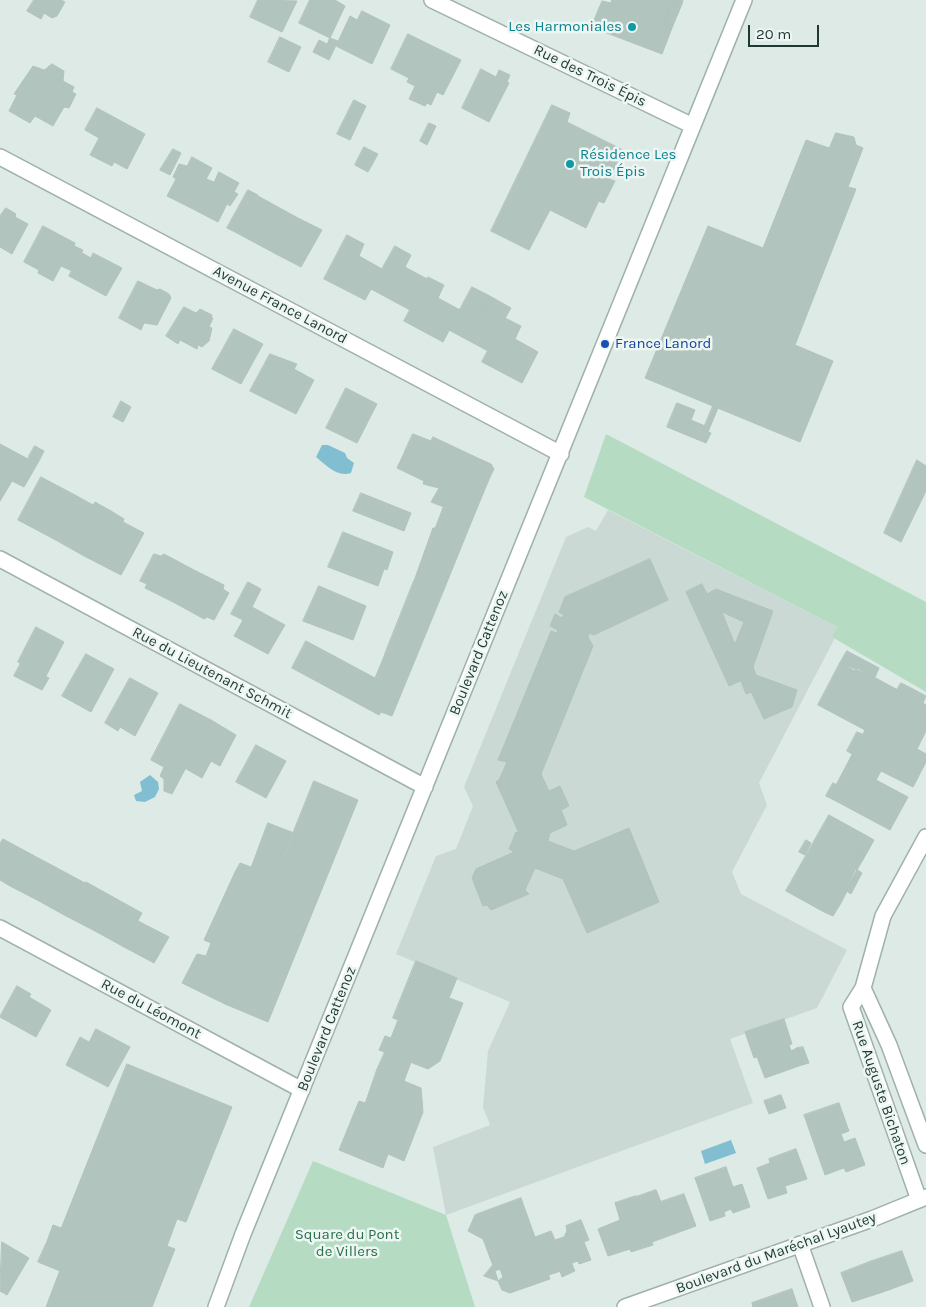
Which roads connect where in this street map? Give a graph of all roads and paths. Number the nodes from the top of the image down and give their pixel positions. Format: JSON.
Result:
{"nodes":[{"id":1,"x":432,"y":0,"type":"edge"},
{"id":2,"x":744,"y":0,"type":"edge"},
{"id":3,"x":693,"y":126,"type":"junction"},
{"id":4,"x":0,"y":157,"type":"edge"},
{"id":5,"x":561,"y":454,"type":"junction"},
{"id":6,"x":0,"y":559,"type":"edge"},
{"id":7,"x":425,"y":787,"type":"junction"},
{"id":8,"x":926,"y":837,"type":"edge"},
{"id":9,"x":0,"y":928,"type":"edge"},
{"id":10,"x":863,"y":988,"type":"junction"},
{"id":11,"x":302,"y":1090,"type":"junction"},
{"id":12,"x":926,"y":1146,"type":"edge"},
{"id":13,"x":922,"y":1199,"type":"edge"},
{"id":14,"x":800,"y":1244,"type":"junction"},
{"id":15,"x":216,"y":1307,"type":"edge"},
{"id":16,"x":625,"y":1307,"type":"edge"},
{"id":17,"x":822,"y":1307,"type":"edge"}],
"edges":[{"from":1,"to":3,"type":"street","name":"Rue des Trois Épis"},
{"from":2,"to":3,"type":"street","name":"Boulevard Cattenoz"},
{"from":3,"to":5,"type":"street","name":"Boulevard Cattenoz"},
{"from":4,"to":5,"type":"street","name":"Avenue France Lanord"},
{"from":5,"to":7,"type":"street","name":"Boulevard Cattenoz"},
{"from":6,"to":7,"type":"street","name":"Rue du Lieutenant Schmit"},
{"from":7,"to":11,"type":"street","name":"Boulevard Cattenoz"},
{"from":8,"to":10,"type":"street","name":"Rue Auguste Bichaton"},
{"from":9,"to":11,"type":"street","name":"Rue du Léomont"},
{"from":10,"to":12,"type":"street","name":"Rue Auguste Bichaton"},
{"from":10,"to":13,"type":"street","name":"Rue Auguste Bichaton"},
{"from":11,"to":15,"type":"street","name":"Boulevard Cattenoz"},
{"from":13,"to":14,"type":"street","name":"Boulevard du Maréchal Lyautey"},
{"from":14,"to":16,"type":"street","name":"Boulevard du Maréchal Lyautey"},
{"from":14,"to":17,"type":"street"}]}
